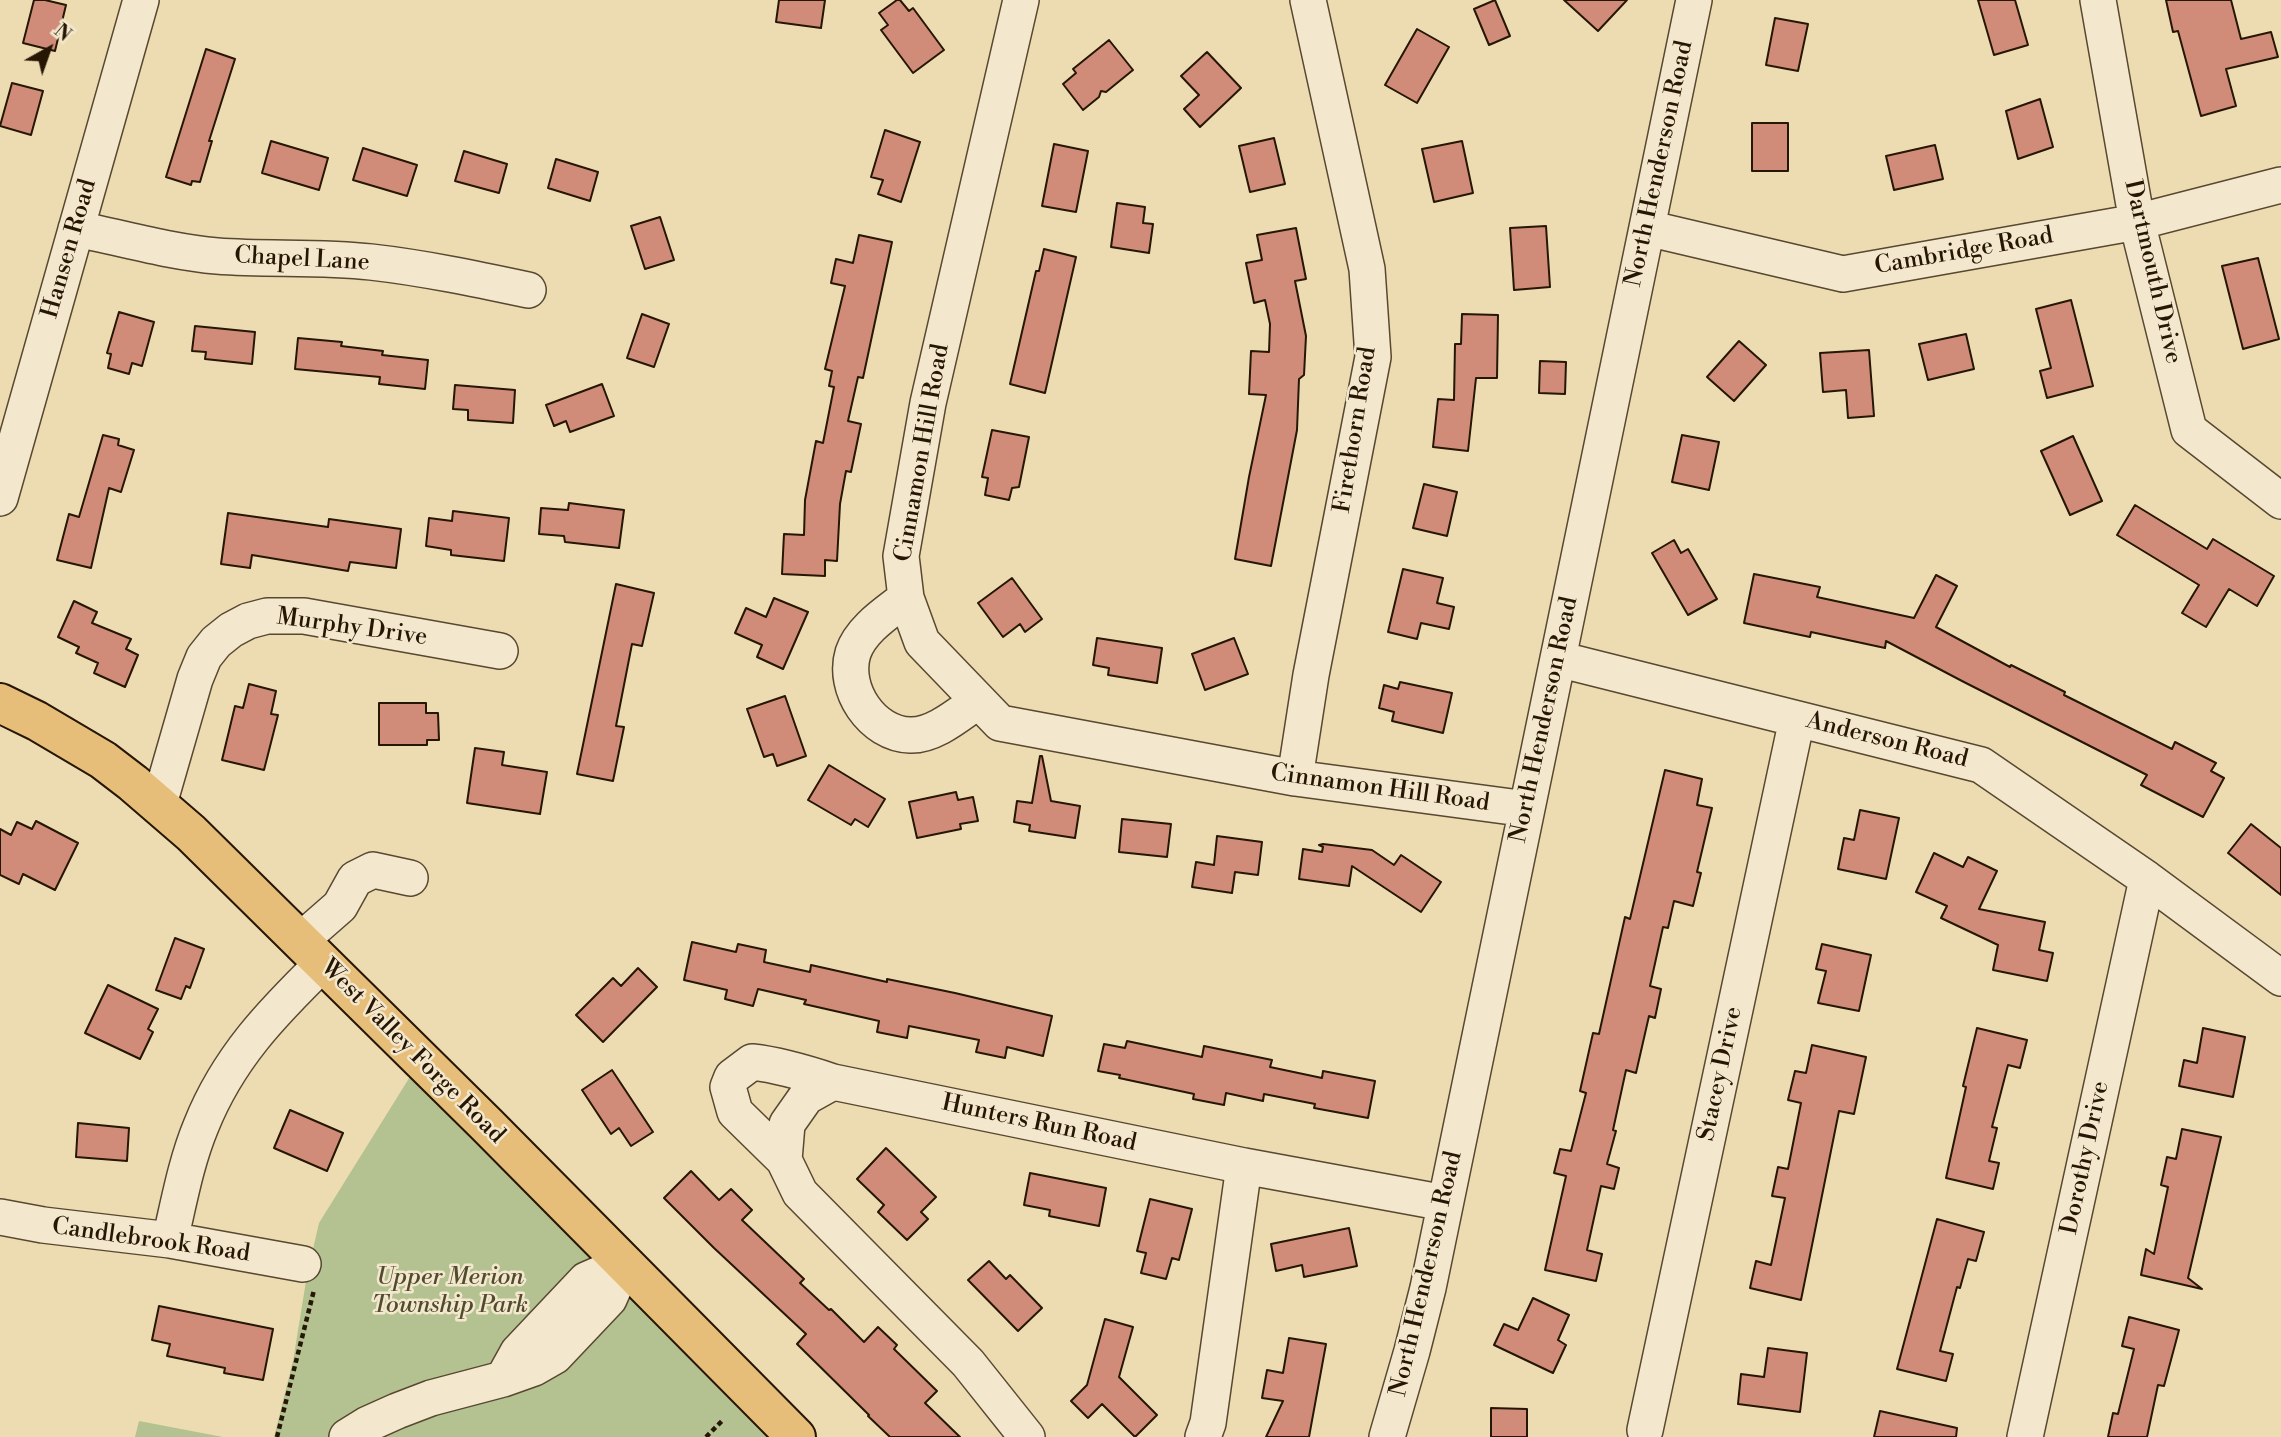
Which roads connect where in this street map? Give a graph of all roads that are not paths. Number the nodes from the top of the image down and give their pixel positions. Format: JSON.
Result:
{"nodes":[{"id":1,"x":141,"y":0,"type":"edge"},
{"id":2,"x":1021,"y":0,"type":"edge"},
{"id":3,"x":1308,"y":0,"type":"edge"},
{"id":4,"x":1694,"y":0,"type":"edge"},
{"id":5,"x":2098,"y":0,"type":"edge"},
{"id":6,"x":2281,"y":185,"type":"edge"},
{"id":7,"x":2137,"y":222,"type":"junction"},
{"id":8,"x":1647,"y":228,"type":"junction"},
{"id":9,"x":76,"y":229,"type":"junction"},
{"id":10,"x":528,"y":290,"type":"dead end"},
{"id":11,"x":0,"y":498,"type":"edge"},
{"id":12,"x":2281,"y":501,"type":"edge"},
{"id":13,"x":905,"y":598,"type":"junction"},
{"id":14,"x":500,"y":651,"type":"dead end"},
{"id":15,"x":1558,"y":659,"type":"junction"},
{"id":16,"x":978,"y":701,"type":"junction"},
{"id":17,"x":0,"y":703,"type":"edge"},
{"id":18,"x":1797,"y":719,"type":"junction"},
{"id":19,"x":1295,"y":778,"type":"junction"},
{"id":20,"x":159,"y":804,"type":"junction"},
{"id":21,"x":1527,"y":809,"type":"junction"},
{"id":22,"x":410,"y":878,"type":"dead end"},
{"id":23,"x":2147,"y":879,"type":"junction"},
{"id":24,"x":312,"y":952,"type":"junction"},
{"id":25,"x":2281,"y":978,"type":"edge"},
{"id":26,"x":833,"y":1082,"type":"junction"},
{"id":27,"x":784,"y":1160,"type":"junction"},
{"id":28,"x":1244,"y":1166,"type":"junction"},
{"id":29,"x":1445,"y":1203,"type":"junction"},
{"id":30,"x":0,"y":1217,"type":"edge"},
{"id":31,"x":170,"y":1240,"type":"junction"},
{"id":32,"x":625,"y":1263,"type":"junction"},
{"id":33,"x":308,"y":1276,"type":"road end"},
{"id":34,"x":1645,"y":1430,"type":"dead end"},
{"id":35,"x":347,"y":1437,"type":"edge"},
{"id":36,"x":796,"y":1437,"type":"edge"},
{"id":37,"x":1027,"y":1437,"type":"edge"},
{"id":38,"x":1203,"y":1437,"type":"edge"},
{"id":39,"x":1387,"y":1437,"type":"edge"},
{"id":40,"x":2025,"y":1437,"type":"edge"}],
"edges":[{"from":1,"to":9,"type":"street","name":"Hansen Road"},
{"from":2,"to":13,"type":"street","name":"Cinnamon Hill Road"},
{"from":3,"to":19,"type":"street","name":"Firethorn Road"},
{"from":4,"to":8,"type":"street","name":"North Henderson Road"},
{"from":5,"to":7,"type":"street","name":"Dartmouth Drive"},
{"from":6,"to":7,"type":"street","name":"Cambridge Road"},
{"from":7,"to":8,"type":"street","name":"Cambridge Road"},
{"from":7,"to":12,"type":"street","name":"Dartmouth Drive"},
{"from":8,"to":15,"type":"street","name":"North Henderson Road"},
{"from":9,"to":10,"type":"street","name":"Chapel Lane"},
{"from":9,"to":11,"type":"street","name":"Hansen Road"},
{"from":13,"to":16,"type":"street","name":"Cinnamon Hill Road"},
{"from":13,"to":16,"type":"street"},
{"from":14,"to":20,"type":"street","name":"Murphy Drive"},
{"from":15,"to":18,"type":"street","name":"Anderson Road"},
{"from":15,"to":21,"type":"street","name":"North Henderson Road"},
{"from":16,"to":19,"type":"street","name":"Cinnamon Hill Road"},
{"from":17,"to":20,"type":"main road","name":"West Valley Forge Road"},
{"from":18,"to":23,"type":"street","name":"Anderson Road"},
{"from":18,"to":34,"type":"street","name":"Stacey Drive"},
{"from":19,"to":21,"type":"street","name":"Cinnamon Hill Road"},
{"from":20,"to":24,"type":"main road","name":"West Valley Forge Road"},
{"from":21,"to":29,"type":"street","name":"North Henderson Road"},
{"from":22,"to":24,"type":"street"},
{"from":23,"to":25,"type":"street","name":"Anderson Road"},
{"from":23,"to":40,"type":"street","name":"Dorothy Drive"},
{"from":24,"to":31,"type":"street"},
{"from":24,"to":32,"type":"main road","name":"West Valley Forge Road"},
{"from":26,"to":27,"type":"street"},
{"from":26,"to":27,"type":"street","name":"Hunters Run Road"},
{"from":26,"to":28,"type":"street","name":"Hunters Run Road"},
{"from":27,"to":37,"type":"street","name":"Hunters Run Road"},
{"from":28,"to":29,"type":"street","name":"Hunters Run Road"},
{"from":28,"to":38,"type":"street"},
{"from":29,"to":39,"type":"street","name":"North Henderson Road"},
{"from":30,"to":31,"type":"street","name":"Candlebrook Road"},
{"from":31,"to":33,"type":"street","name":"Candlebrook Road"},
{"from":32,"to":35,"type":"street"},
{"from":32,"to":36,"type":"main road","name":"West Valley Forge Road"}]}
